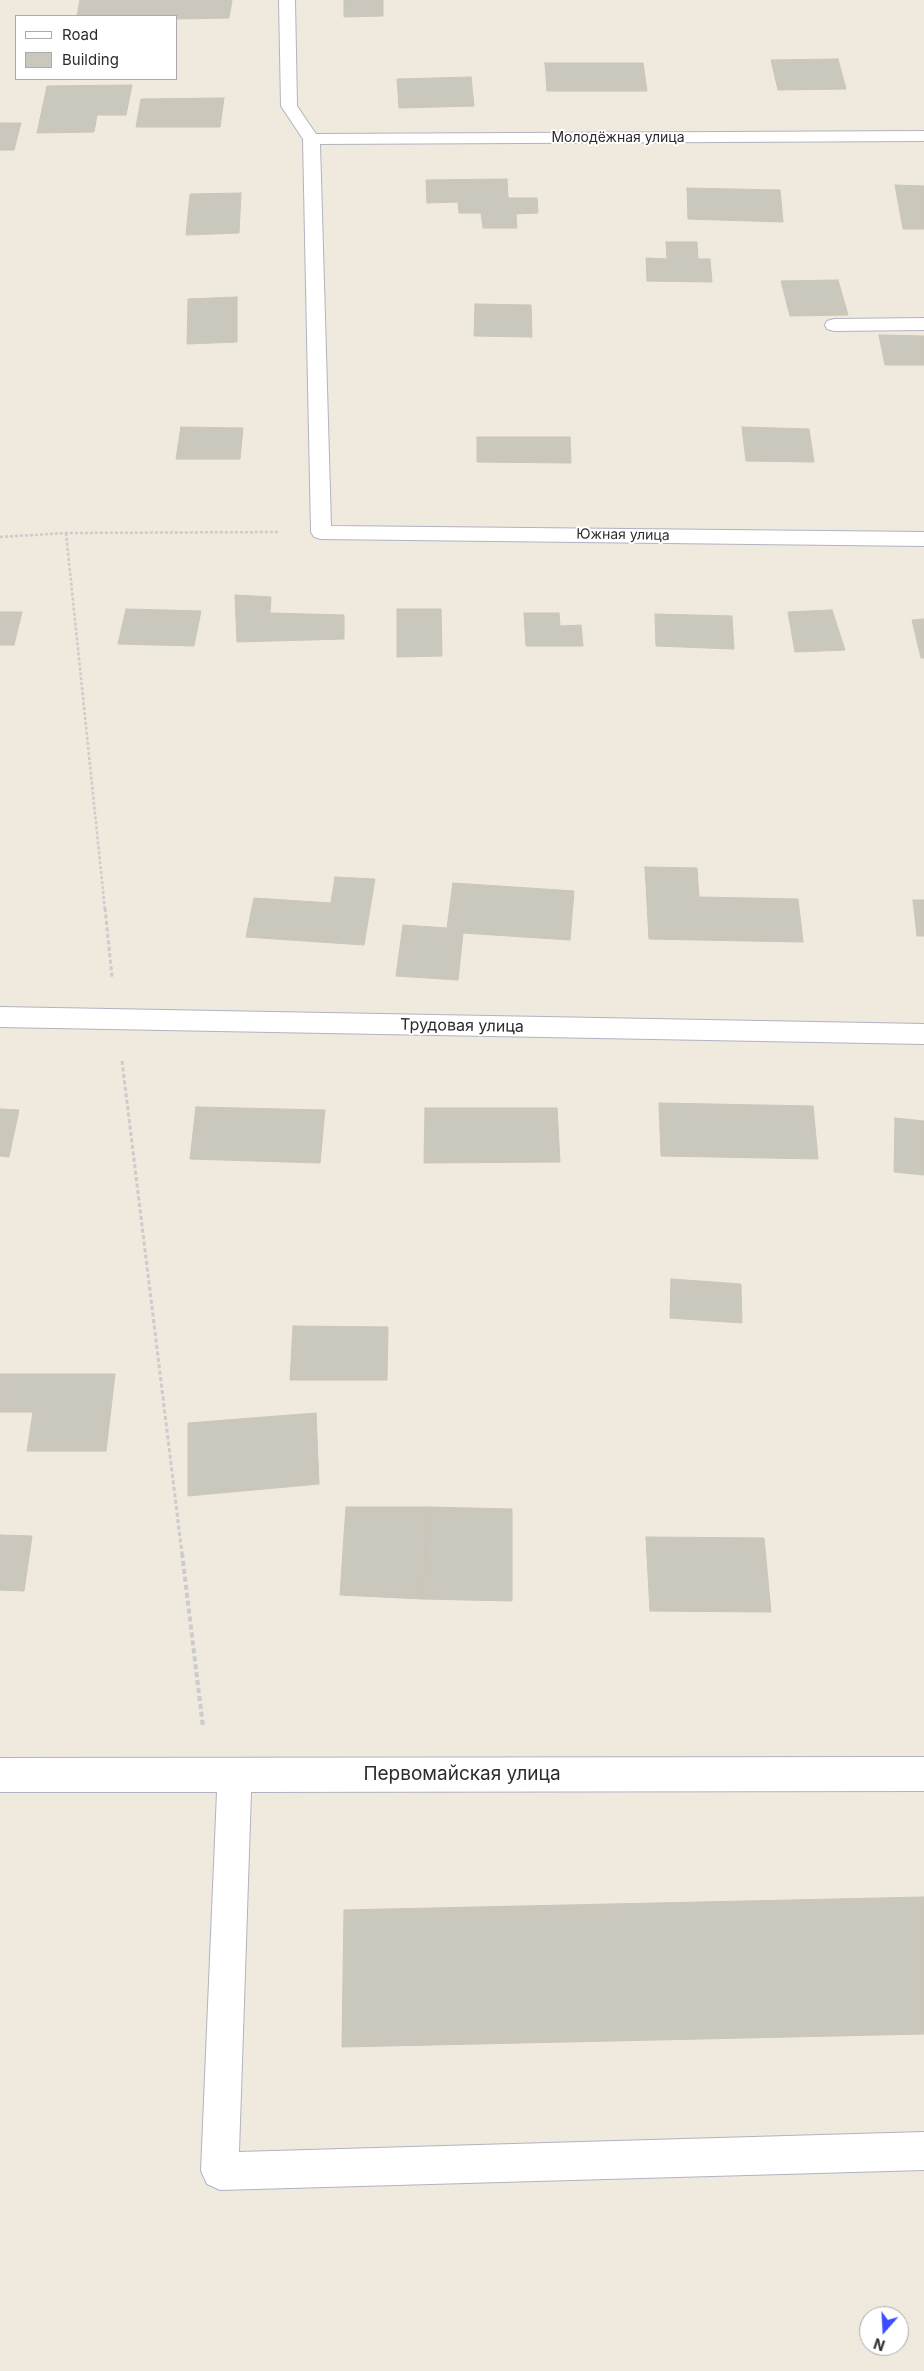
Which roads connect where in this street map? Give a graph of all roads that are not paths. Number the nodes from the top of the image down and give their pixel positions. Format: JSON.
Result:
{"nodes":[{"id":1,"x":287,"y":0,"type":"edge"},
{"id":2,"x":924,"y":136,"type":"edge"},
{"id":3,"x":311,"y":139,"type":"junction"},
{"id":4,"x":924,"y":324,"type":"edge"},
{"id":5,"x":834,"y":325,"type":"dead end"},
{"id":6,"x":924,"y":539,"type":"edge"},
{"id":7,"x":0,"y":1018,"type":"edge"},
{"id":8,"x":924,"y":1034,"type":"edge"},
{"id":9,"x":0,"y":1774,"type":"edge"},
{"id":10,"x":222,"y":1774,"type":"junction"},
{"id":11,"x":924,"y":1774,"type":"edge"},
{"id":12,"x":924,"y":2151,"type":"edge"}],
"edges":[{"from":1,"to":3,"type":"street"},
{"from":2,"to":3,"type":"street","name":"Молодёжная улица"},
{"from":3,"to":6,"type":"street","name":"Южная улица"},
{"from":4,"to":5,"type":"street"},
{"from":7,"to":8,"type":"street","name":"Трудовая улица"},
{"from":9,"to":10,"type":"street","name":"Первомайская улица"},
{"from":10,"to":11,"type":"street","name":"Первомайская улица"},
{"from":10,"to":12,"type":"street"}]}
